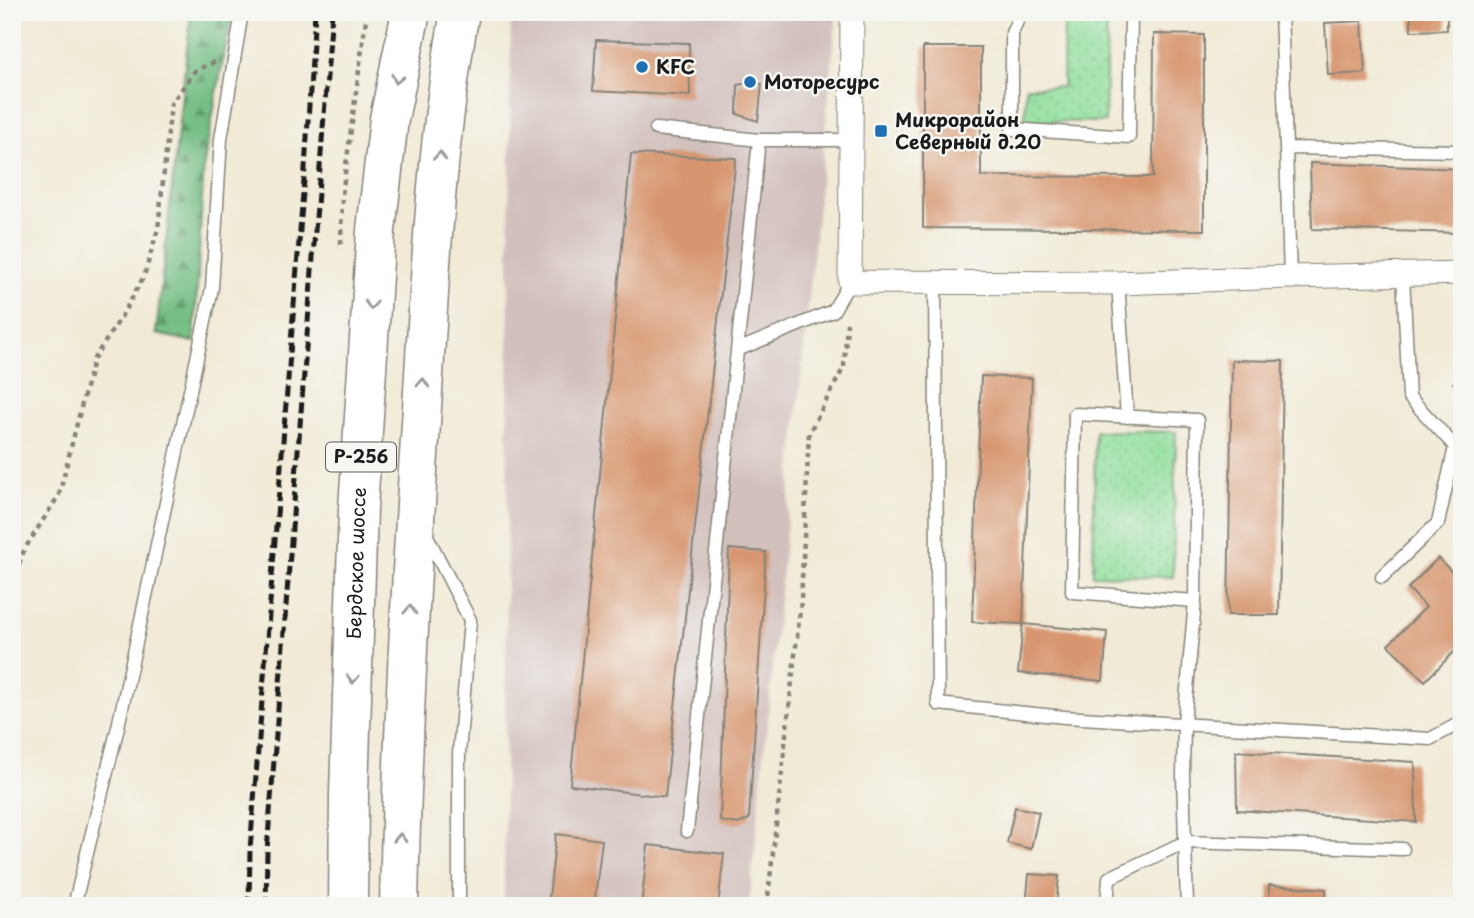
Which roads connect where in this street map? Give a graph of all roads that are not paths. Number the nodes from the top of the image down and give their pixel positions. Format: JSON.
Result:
{"nodes":[{"id":1,"x":242,"y":12,"type":"edge"},
{"id":2,"x":411,"y":12,"type":"edge"},
{"id":3,"x":852,"y":12,"type":"edge"},
{"id":4,"x":1021,"y":12,"type":"edge"},
{"id":5,"x":1146,"y":12,"type":"edge"},
{"id":6,"x":1281,"y":12,"type":"edge"},
{"id":7,"x":1128,"y":13,"type":"edge"},
{"id":8,"x":464,"y":17,"type":"edge"},
{"id":9,"x":656,"y":129,"type":"dead end"},
{"id":10,"x":759,"y":139,"type":"junction"},
{"id":11,"x":850,"y":140,"type":"junction"},
{"id":12,"x":1286,"y":148,"type":"junction"},
{"id":13,"x":1462,"y":151,"type":"edge"},
{"id":14,"x":1462,"y":273,"type":"edge"},
{"id":15,"x":1402,"y":275,"type":"junction"},
{"id":16,"x":1290,"y":276,"type":"junction"},
{"id":17,"x":850,"y":282,"type":"junction"},
{"id":18,"x":934,"y":283,"type":"junction"},
{"id":19,"x":1118,"y":283,"type":"junction"},
{"id":20,"x":737,"y":350,"type":"junction"},
{"id":21,"x":1126,"y":416,"type":"junction"},
{"id":22,"x":1459,"y":450,"type":"edge"},
{"id":23,"x":415,"y":513,"type":"junction"},
{"id":24,"x":1382,"y":577,"type":"dead end"},
{"id":25,"x":1195,"y":601,"type":"junction"},
{"id":26,"x":1462,"y":722,"type":"edge"},
{"id":27,"x":1184,"y":723,"type":"junction"},
{"id":28,"x":687,"y":831,"type":"dead end"},
{"id":29,"x":1185,"y":842,"type":"junction"},
{"id":30,"x":1403,"y":849,"type":"dead end"},
{"id":31,"x":74,"y":906,"type":"edge"},
{"id":32,"x":348,"y":906,"type":"edge"},
{"id":33,"x":399,"y":906,"type":"edge"},
{"id":34,"x":459,"y":906,"type":"edge"},
{"id":35,"x":1107,"y":906,"type":"edge"},
{"id":36,"x":1187,"y":906,"type":"edge"}],
"edges":[{"from":1,"to":31,"type":"lane"},
{"from":2,"to":32,"type":"highway","name":"Бердское шоссе","number":"Р-256","one_way":true},
{"from":3,"to":11,"type":"street"},
{"from":4,"to":7,"type":"lane"},
{"from":5,"to":7,"type":"lane"},
{"from":6,"to":12,"type":"lane"},
{"from":23,"to":8,"type":"highway","number":"Р-256","one_way":true},
{"from":9,"to":10,"type":"lane"},
{"from":10,"to":11,"type":"lane"},
{"from":10,"to":20,"type":"lane"},
{"from":11,"to":17,"type":"street"},
{"from":12,"to":13,"type":"lane"},
{"from":12,"to":16,"type":"lane"},
{"from":14,"to":15,"type":"street"},
{"from":15,"to":16,"type":"street"},
{"from":15,"to":22,"type":"lane"},
{"from":16,"to":19,"type":"street"},
{"from":17,"to":18,"type":"street"},
{"from":17,"to":20,"type":"lane"},
{"from":18,"to":19,"type":"street"},
{"from":18,"to":27,"type":"lane"},
{"from":19,"to":21,"type":"lane"},
{"from":20,"to":28,"type":"lane"},
{"from":21,"to":25,"type":"lane"},
{"from":21,"to":25,"type":"lane"},
{"from":22,"to":24,"type":"lane"},
{"from":33,"to":23,"type":"highway","number":"Р-256","one_way":true},
{"from":23,"to":34,"type":"lane"},
{"from":25,"to":27,"type":"lane"},
{"from":26,"to":27,"type":"lane"},
{"from":27,"to":29,"type":"lane"},
{"from":29,"to":30,"type":"lane"},
{"from":29,"to":35,"type":"lane"},
{"from":29,"to":36,"type":"lane"}]}
